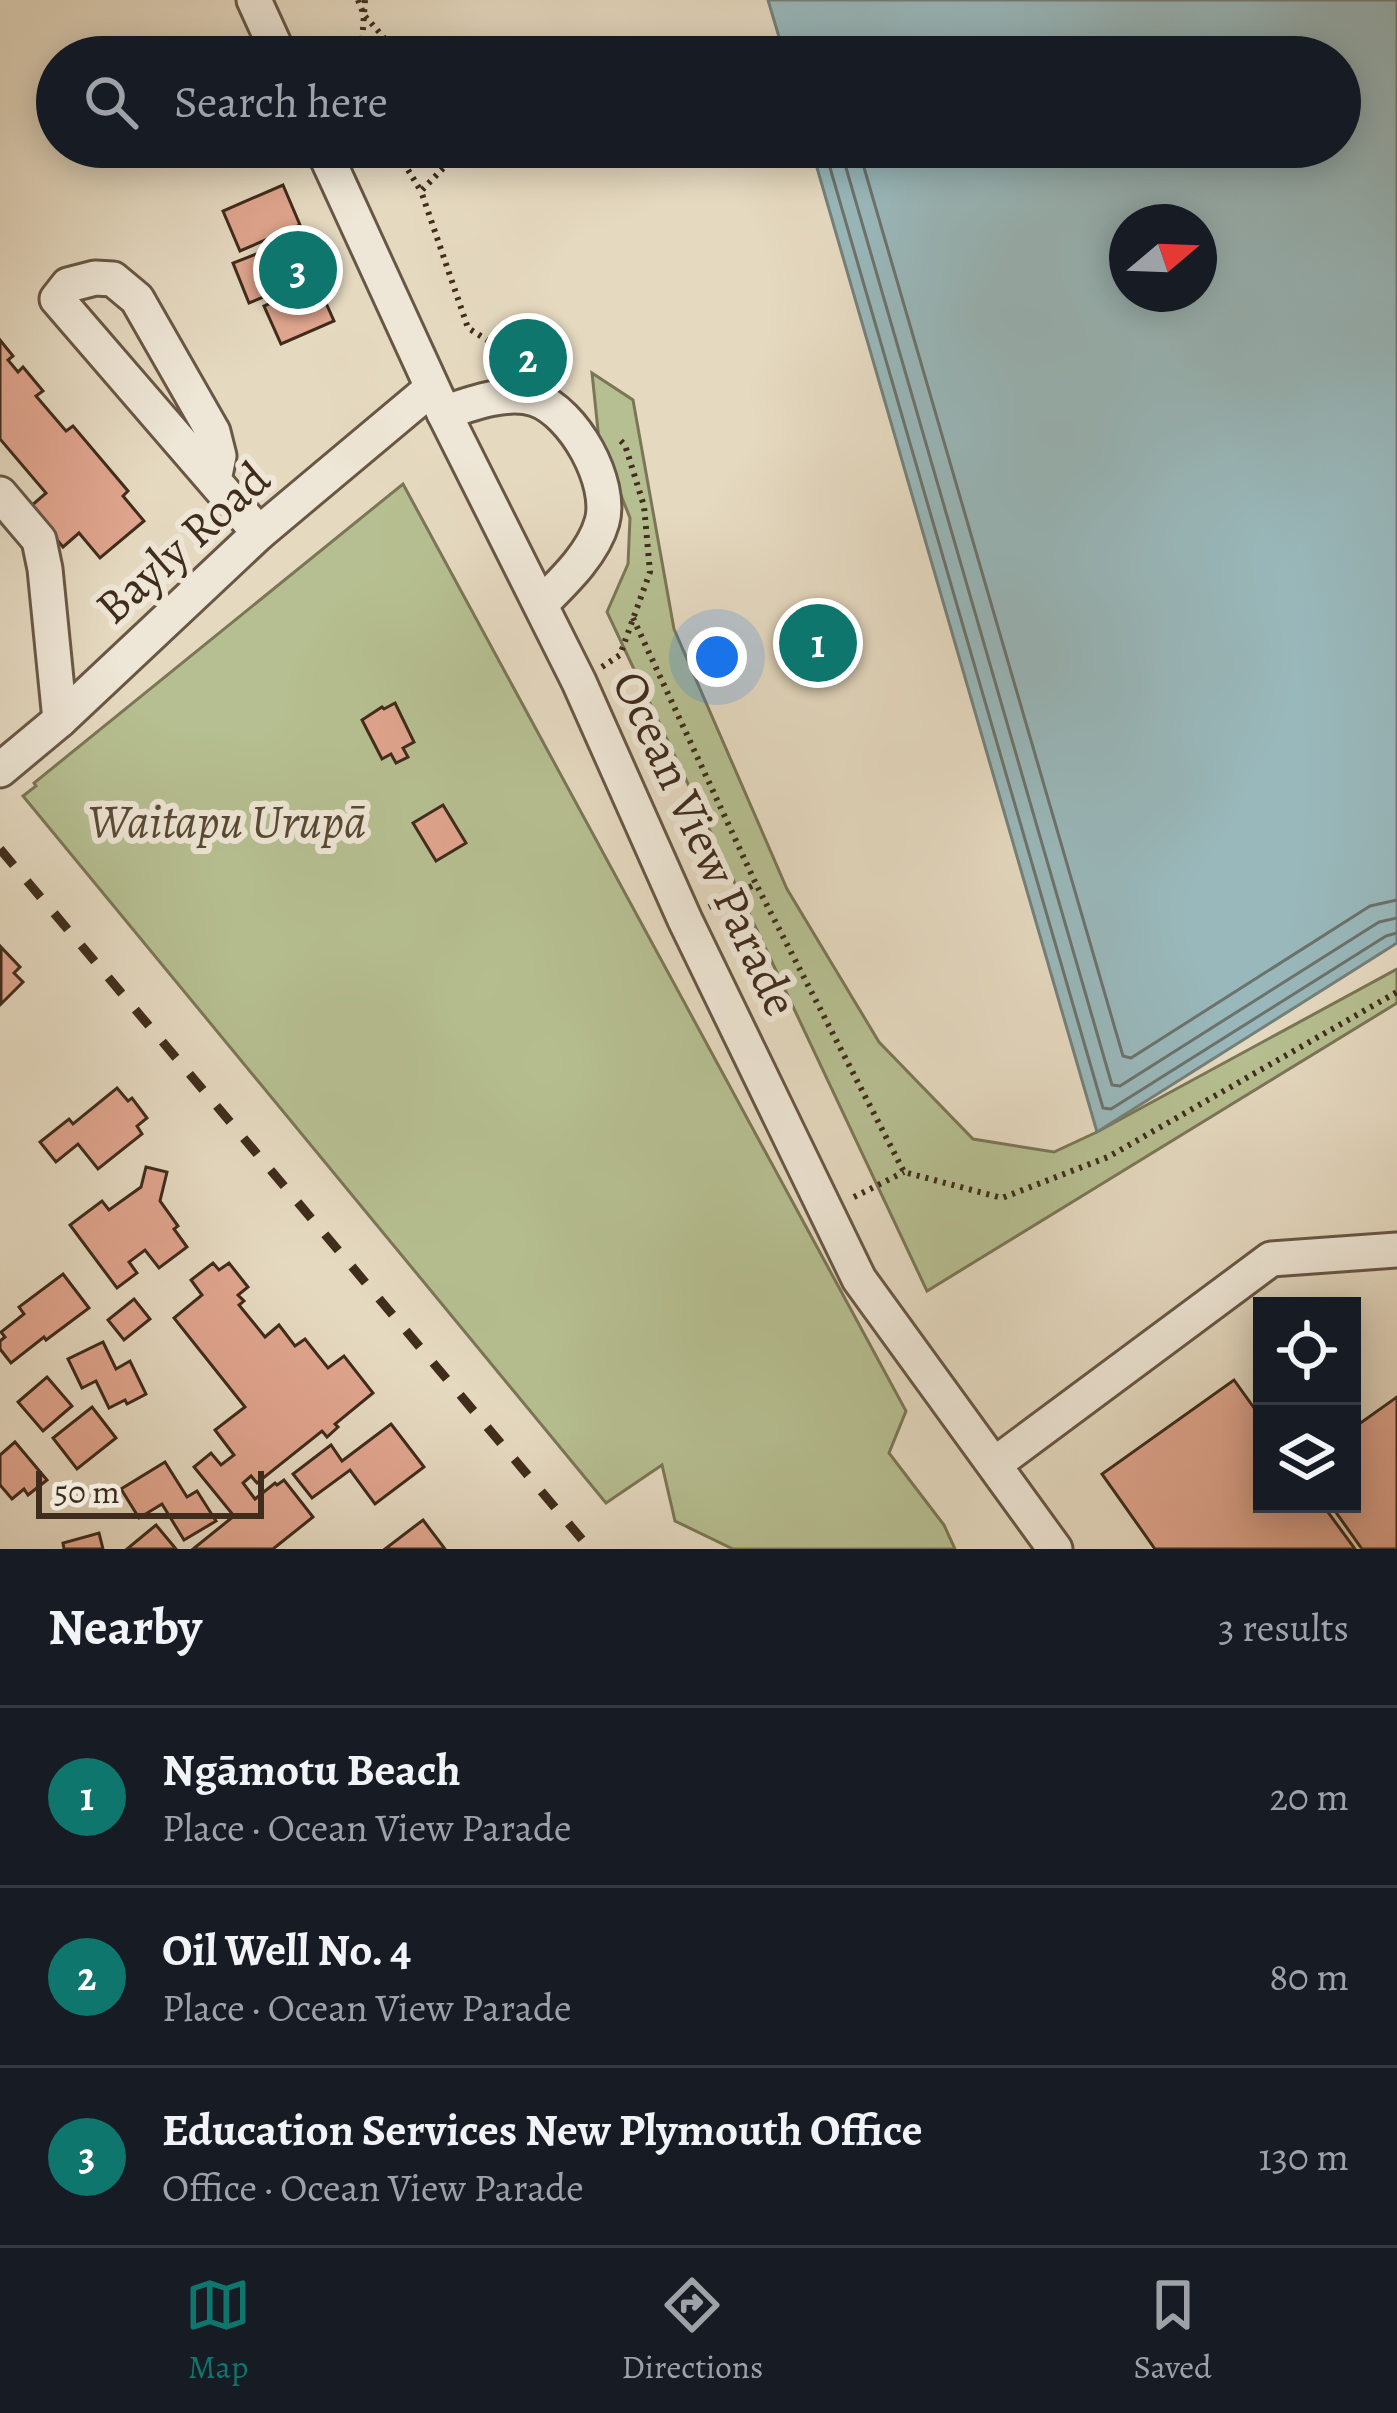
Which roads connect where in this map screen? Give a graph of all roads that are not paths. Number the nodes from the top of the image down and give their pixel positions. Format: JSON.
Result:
{"nodes":[{"id":1,"x":254,"y":0,"type":"edge"},
{"id":2,"x":270,"y":36,"type":"edge"},
{"id":3,"x":332,"y":168,"type":"edge"},
{"id":4,"x":438,"y":401,"type":"junction"},
{"id":5,"x":214,"y":480,"type":"junction"},
{"id":6,"x":0,"y":494,"type":"edge"},
{"id":7,"x":260,"y":533,"type":"junction"},
{"id":8,"x":541,"y":604,"type":"junction"},
{"id":9,"x":60,"y":720,"type":"junction"},
{"id":10,"x":0,"y":770,"type":"edge"},
{"id":11,"x":1397,"y":1250,"type":"edge"},
{"id":12,"x":995,"y":1464,"type":"junction"},
{"id":13,"x":1055,"y":1549,"type":"edge"}],
"edges":[{"from":1,"to":2,"type":"street"},
{"from":3,"to":4,"type":"street","name":"Ocean View Parade"},
{"from":4,"to":7,"type":"street","name":"Bayly Road"},
{"from":4,"to":8,"type":"street","name":"Ocean View Parade"},
{"from":4,"to":8,"type":"street"},
{"from":5,"to":5,"type":"street"},
{"from":5,"to":7,"type":"street"},
{"from":6,"to":9,"type":"street"},
{"from":7,"to":9,"type":"street","name":"Bayly Road"},
{"from":8,"to":12,"type":"street","name":"Ocean View Parade"},
{"from":9,"to":10,"type":"street","name":"Bayly Road"},
{"from":11,"to":12,"type":"street"},
{"from":12,"to":13,"type":"street","name":"Ocean View Parade"}]}
